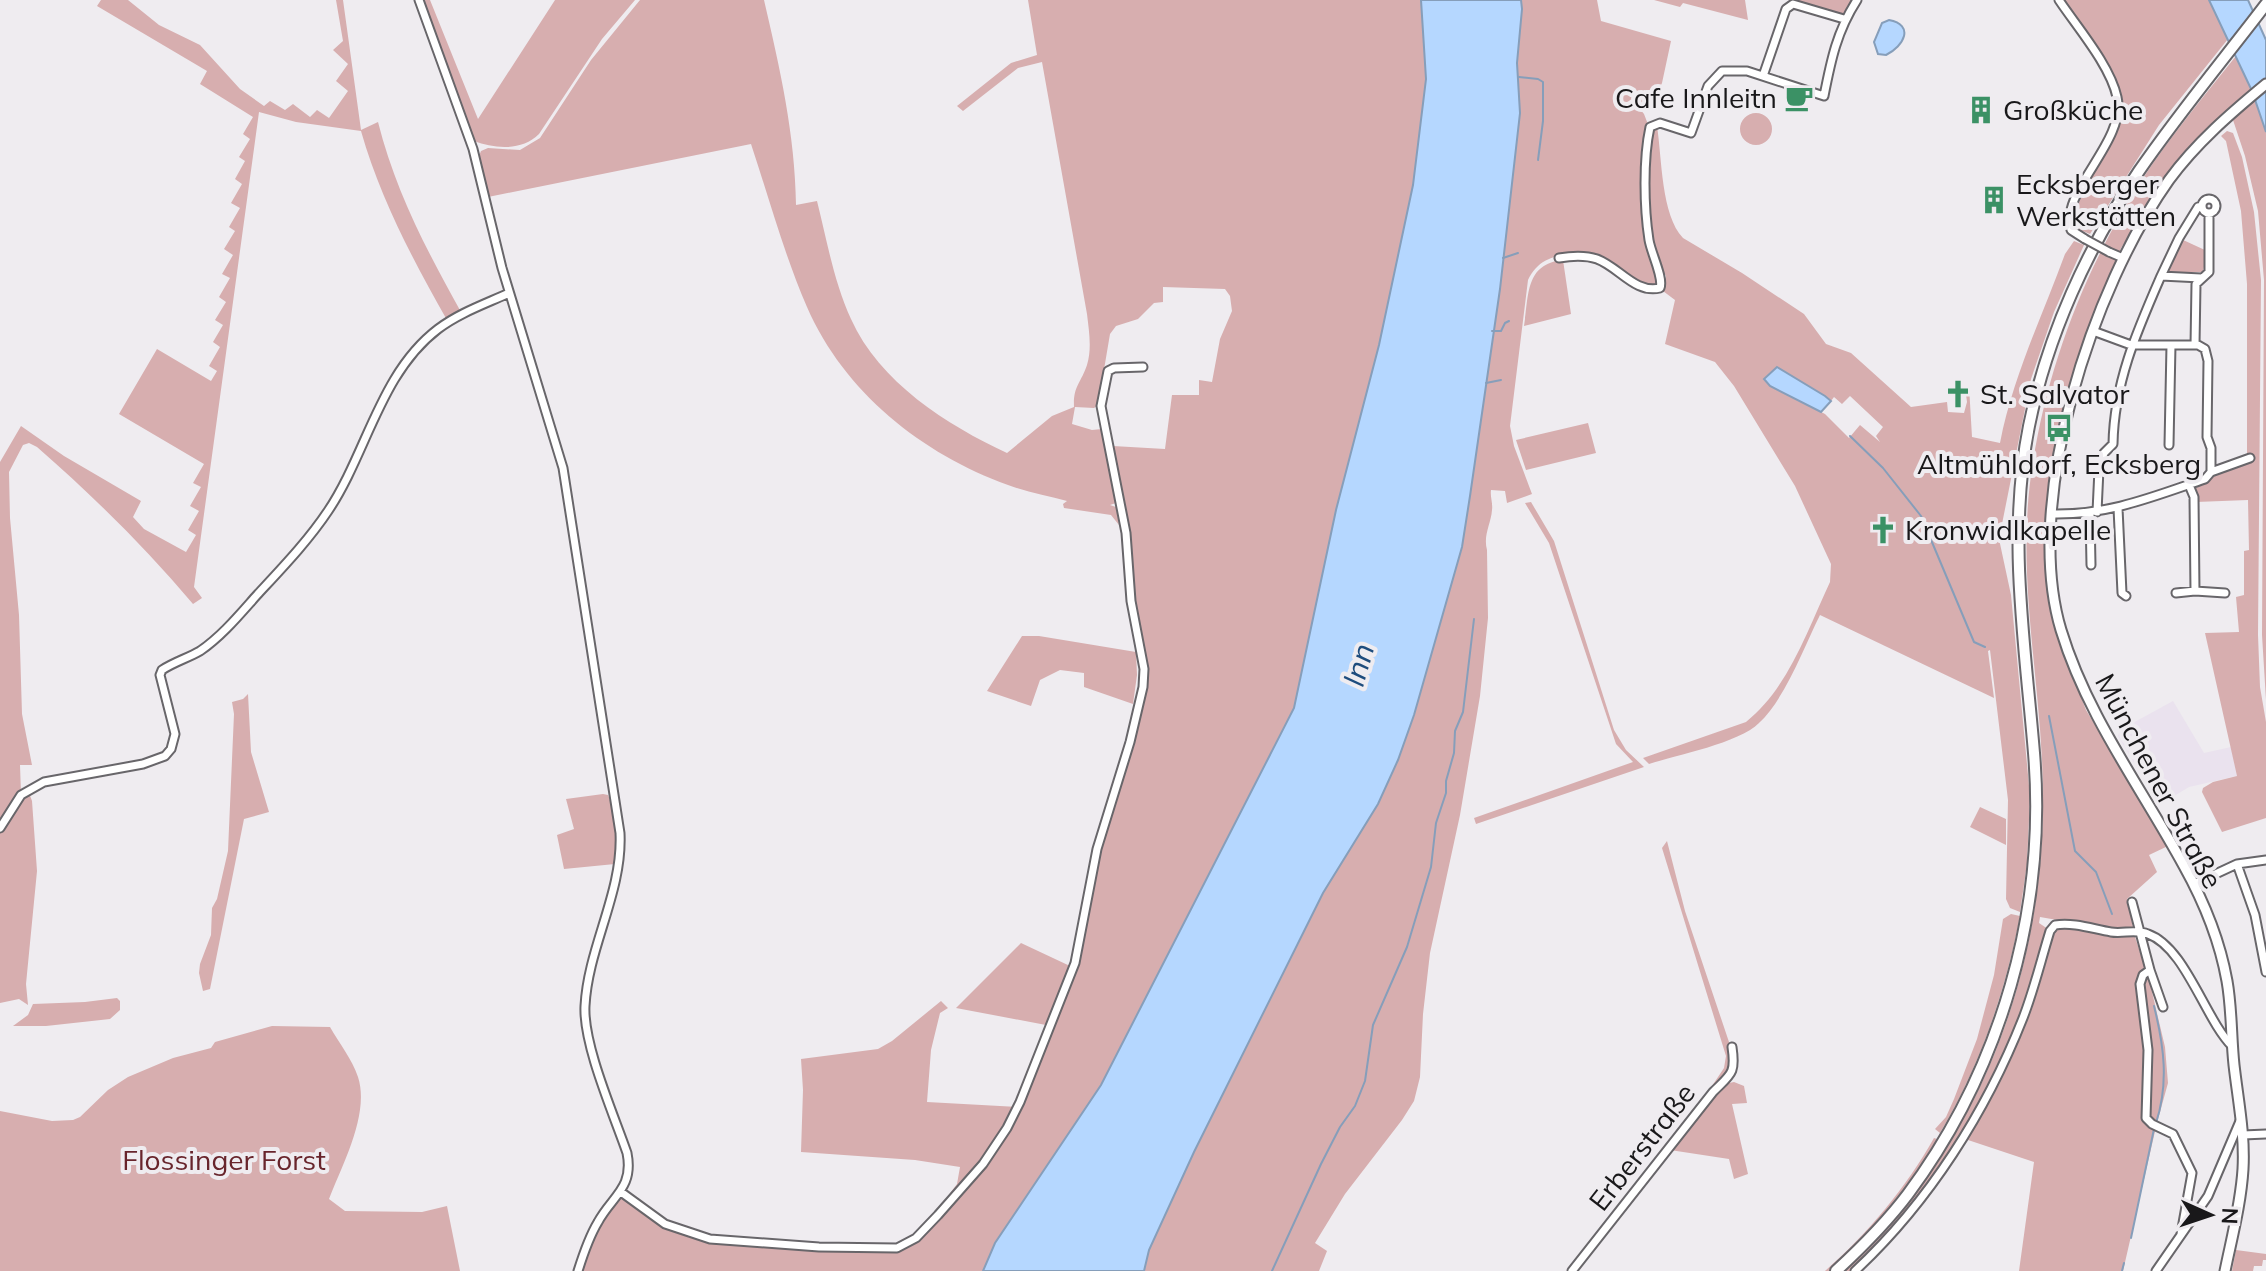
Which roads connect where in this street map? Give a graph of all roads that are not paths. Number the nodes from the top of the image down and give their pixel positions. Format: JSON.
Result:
{"nodes":[{"id":1,"x":419,"y":0,"type":"edge"},
{"id":2,"x":1857,"y":0,"type":"edge"},
{"id":3,"x":2059,"y":0,"type":"edge"},
{"id":4,"x":2266,"y":4,"type":"edge"},
{"id":5,"x":1844,"y":19,"type":"junction"},
{"id":6,"x":1763,"y":76,"type":"junction"},
{"id":7,"x":2266,"y":84,"type":"edge"},
{"id":8,"x":2202,"y":206,"type":"junction"},
{"id":9,"x":2209,"y":213,"type":"junction"},
{"id":10,"x":1559,"y":258,"type":"dead end"},
{"id":11,"x":2123,"y":258,"type":"junction"},
{"id":12,"x":2161,"y":276,"type":"junction"},
{"id":13,"x":2201,"y":278,"type":"junction"},
{"id":14,"x":509,"y":293,"type":"junction"},
{"id":15,"x":2093,"y":331,"type":"junction"},
{"id":16,"x":2131,"y":345,"type":"junction"},
{"id":17,"x":2171,"y":345,"type":"junction"},
{"id":18,"x":2195,"y":345,"type":"junction"},
{"id":19,"x":1143,"y":367,"type":"dead end"},
{"id":20,"x":2169,"y":445,"type":"dead end"},
{"id":21,"x":2250,"y":458,"type":"dead end"},
{"id":22,"x":2211,"y":472,"type":"junction"},
{"id":23,"x":2189,"y":485,"type":"junction"},
{"id":24,"x":2118,"y":508,"type":"junction"},
{"id":25,"x":2093,"y":513,"type":"junction"},
{"id":26,"x":2053,"y":514,"type":"junction"},
{"id":27,"x":2091,"y":565,"type":"dead end"},
{"id":28,"x":2195,"y":591,"type":"junction"},
{"id":29,"x":2176,"y":593,"type":"dead end"},
{"id":30,"x":2225,"y":593,"type":"dead end"},
{"id":31,"x":2126,"y":596,"type":"dead end"},
{"id":32,"x":0,"y":828,"type":"edge"},
{"id":33,"x":2266,"y":860,"type":"edge"},
{"id":34,"x":2237,"y":864,"type":"junction"},
{"id":35,"x":2194,"y":884,"type":"junction"},
{"id":36,"x":2132,"y":902,"type":"dead end"},
{"id":37,"x":2139,"y":931,"type":"junction"},
{"id":38,"x":2150,"y":970,"type":"junction"},
{"id":39,"x":2266,"y":972,"type":"edge"},
{"id":40,"x":2163,"y":1007,"type":"dead end"},
{"id":41,"x":2232,"y":1046,"type":"junction"},
{"id":42,"x":1732,"y":1047,"type":"dead end"},
{"id":43,"x":2241,"y":1117,"type":"junction"},
{"id":44,"x":2266,"y":1134,"type":"edge"},
{"id":45,"x":2243,"y":1135,"type":"junction"},
{"id":46,"x":621,"y":1192,"type":"junction"},
{"id":47,"x":2181,"y":1234,"type":"junction"},
{"id":48,"x":578,"y":1271,"type":"edge"},
{"id":49,"x":1572,"y":1271,"type":"edge"},
{"id":50,"x":1836,"y":1271,"type":"edge"},
{"id":51,"x":1855,"y":1271,"type":"edge"},
{"id":52,"x":2156,"y":1271,"type":"edge"},
{"id":53,"x":2225,"y":1271,"type":"edge"}],
"edges":[{"from":1,"to":14,"type":"street"},
{"from":2,"to":5,"type":"street"},
{"from":3,"to":11,"type":"street","bridge":true},
{"from":4,"to":50,"type":"main road"},
{"from":5,"to":6,"type":"street"},
{"from":5,"to":6,"type":"street"},
{"from":6,"to":10,"type":"street"},
{"from":7,"to":11,"type":"street","name":"Münchener Straße"},
{"from":8,"to":9,"type":"street"},
{"from":8,"to":9,"type":"street"},
{"from":8,"to":12,"type":"street"},
{"from":9,"to":13,"type":"street"},
{"from":11,"to":15,"type":"street","name":"Münchener Straße"},
{"from":12,"to":13,"type":"street"},
{"from":12,"to":16,"type":"street"},
{"from":13,"to":18,"type":"street"},
{"from":14,"to":32,"type":"street"},
{"from":14,"to":46,"type":"street"},
{"from":15,"to":16,"type":"street"},
{"from":15,"to":26,"type":"street","name":"Münchener Straße"},
{"from":16,"to":17,"type":"street"},
{"from":16,"to":25,"type":"street"},
{"from":17,"to":18,"type":"street"},
{"from":17,"to":20,"type":"street"},
{"from":18,"to":22,"type":"street"},
{"from":19,"to":46,"type":"street"},
{"from":21,"to":22,"type":"street"},
{"from":22,"to":23,"type":"street"},
{"from":23,"to":24,"type":"street"},
{"from":23,"to":28,"type":"street"},
{"from":24,"to":25,"type":"street"},
{"from":24,"to":31,"type":"street"},
{"from":25,"to":26,"type":"street"},
{"from":25,"to":27,"type":"street"},
{"from":26,"to":35,"type":"street","name":"Münchener Straße"},
{"from":28,"to":29,"type":"street"},
{"from":28,"to":30,"type":"street"},
{"from":33,"to":34,"type":"street"},
{"from":34,"to":35,"type":"street"},
{"from":34,"to":39,"type":"street"},
{"from":35,"to":41,"type":"street","name":"Münchener Straße"},
{"from":36,"to":37,"type":"street"},
{"from":37,"to":38,"type":"street"},
{"from":37,"to":41,"type":"street"},
{"from":37,"to":51,"type":"street"},
{"from":38,"to":40,"type":"street"},
{"from":38,"to":47,"type":"street"},
{"from":41,"to":43,"type":"street","name":"Münchener Straße"},
{"from":42,"to":49,"type":"street","name":"Erberstraße"},
{"from":43,"to":45,"type":"street","name":"Münchener Straße"},
{"from":43,"to":47,"type":"street"},
{"from":44,"to":45,"type":"street"},
{"from":45,"to":53,"type":"street","name":"Münchener Straße"},
{"from":46,"to":48,"type":"street"},
{"from":47,"to":52,"type":"street"}]}
